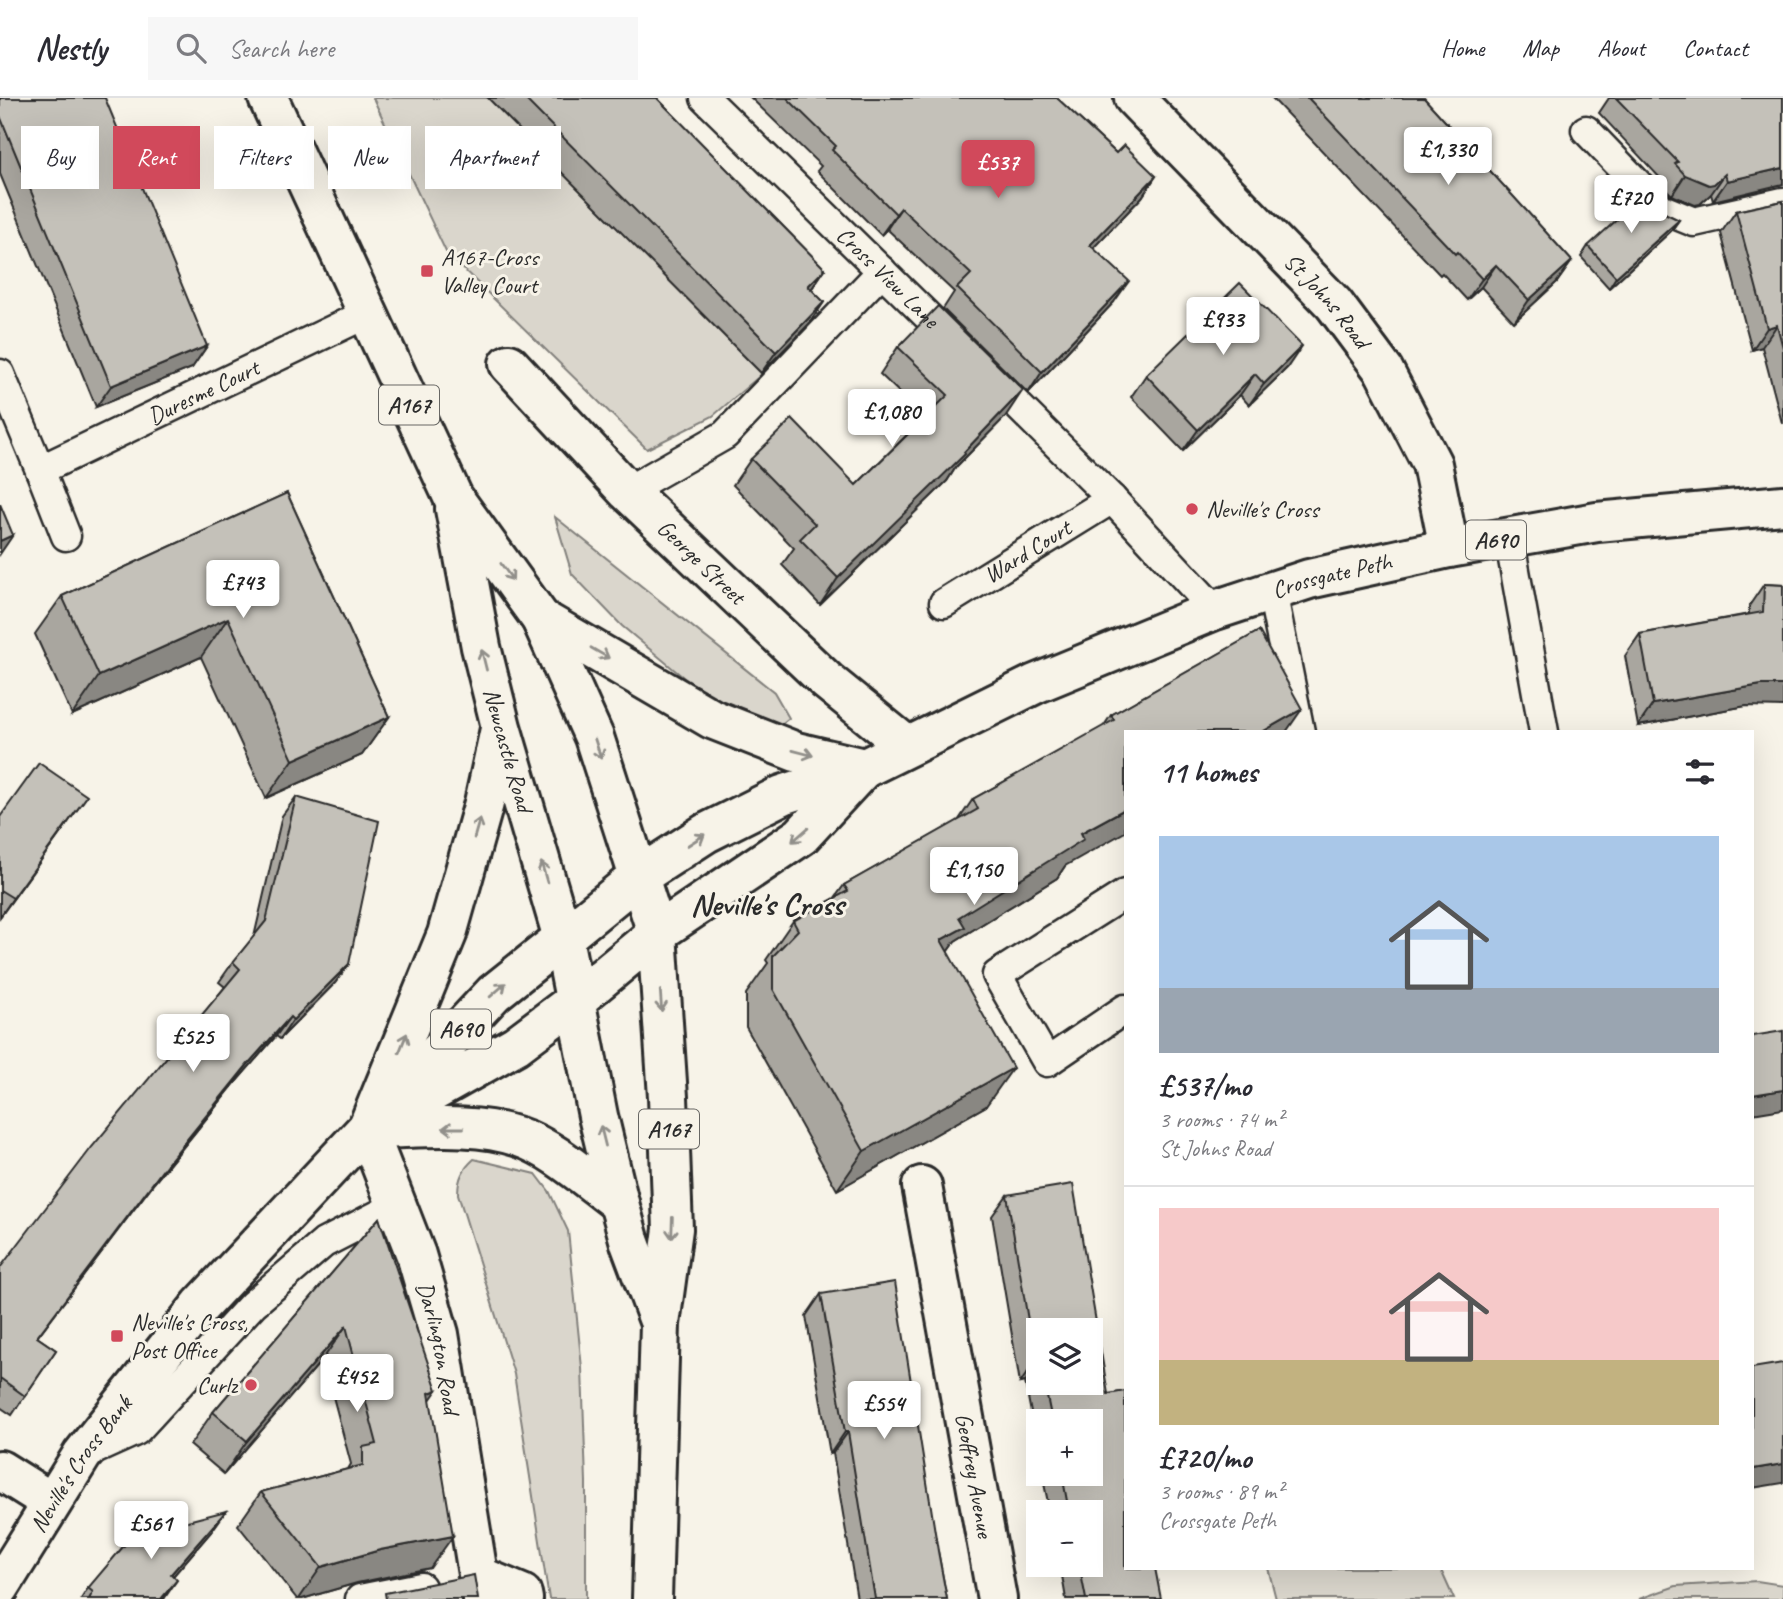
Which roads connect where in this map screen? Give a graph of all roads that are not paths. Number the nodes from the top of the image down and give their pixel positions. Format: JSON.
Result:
{"nodes":[{"id":1,"x":268,"y":98,"type":"edge"},
{"id":2,"x":705,"y":98,"type":"edge"},
{"id":3,"x":1134,"y":98,"type":"edge"},
{"id":4,"x":1586,"y":130,"type":"dead end"},
{"id":5,"x":1783,"y":202,"type":"edge"},
{"id":6,"x":882,"y":271,"type":"junction"},
{"id":7,"x":366,"y":314,"type":"junction"},
{"id":8,"x":509,"y":364,"type":"dead end"},
{"id":9,"x":0,"y":374,"type":"edge"},
{"id":10,"x":40,"y":470,"type":"junction"},
{"id":11,"x":627,"y":491,"type":"junction"},
{"id":12,"x":453,"y":497,"type":"junction"},
{"id":13,"x":1112,"y":499,"type":"junction"},
{"id":14,"x":1783,"y":505,"type":"edge"},
{"id":15,"x":66,"y":536,"type":"dead end"},
{"id":16,"x":1509,"y":537,"type":"junction"},
{"id":17,"x":1449,"y":548,"type":"junction"},
{"id":18,"x":1272,"y":591,"type":"junction"},
{"id":19,"x":944,"y":603,"type":"dead end"},
{"id":20,"x":1215,"y":610,"type":"junction"},
{"id":21,"x":541,"y":619,"type":"junction"},
{"id":22,"x":501,"y":727,"type":"junction"},
{"id":23,"x":1300,"y":730,"type":"edge"},
{"id":24,"x":1544,"y":730,"type":"edge"},
{"id":25,"x":907,"y":746,"type":"junction"},
{"id":26,"x":865,"y":768,"type":"junction"},
{"id":27,"x":638,"y":877,"type":"junction"},
{"id":28,"x":1124,"y":895,"type":"edge"},
{"id":29,"x":657,"y":933,"type":"junction"},
{"id":30,"x":563,"y":938,"type":"junction"},
{"id":31,"x":576,"y":1000,"type":"junction"},
{"id":32,"x":1124,"y":1010,"type":"edge"},
{"id":33,"x":368,"y":1129,"type":"junction"},
{"id":34,"x":922,"y":1186,"type":"dead end"},
{"id":35,"x":619,"y":1203,"type":"junction"},
{"id":36,"x":398,"y":1205,"type":"junction"},
{"id":37,"x":660,"y":1324,"type":"junction"},
{"id":38,"x":82,"y":1455,"type":"junction"},
{"id":39,"x":0,"y":1470,"type":"edge"},
{"id":40,"x":51,"y":1502,"type":"junction"},
{"id":41,"x":0,"y":1587,"type":"edge"},
{"id":42,"x":480,"y":1588,"type":"edge"},
{"id":43,"x":360,"y":1599,"type":"edge"},
{"id":44,"x":523,"y":1599,"type":"edge"},
{"id":45,"x":652,"y":1599,"type":"edge"},
{"id":46,"x":997,"y":1599,"type":"edge"}],
"edges":[{"from":1,"to":7,"type":"main road","name":"Newcastle Road","number":"A167"},
{"from":2,"to":6,"type":"lane","name":"Cross View Lane"},
{"from":3,"to":17,"type":"main road","name":"St Johns Road"},
{"from":4,"to":5,"type":"lane"},
{"from":6,"to":11,"type":"lane"},
{"from":6,"to":13,"type":"lane","name":"Cross View Lane"},
{"from":7,"to":10,"type":"lane","name":"Duresme Court"},
{"from":7,"to":12,"type":"main road","name":"Newcastle Road","number":"A167"},
{"from":8,"to":11,"type":"main road","name":"George Street"},
{"from":9,"to":10,"type":"lane"},
{"from":10,"to":15,"type":"lane"},
{"from":11,"to":25,"type":"main road","name":"George Street"},
{"from":12,"to":21,"type":"main road","name":"Newcastle Road","number":"A167","one_way":true},
{"from":22,"to":12,"type":"main road","name":"Newcastle Road","number":"A167","one_way":true},
{"from":13,"to":19,"type":"lane","name":"Ward Court"},
{"from":13,"to":20,"type":"lane","name":"Cross View Lane"},
{"from":14,"to":16,"type":"main road","name":"Crossgate Peth","number":"A690"},
{"from":16,"to":17,"type":"main road","name":"Crossgate Peth","number":"A690"},
{"from":16,"to":24,"type":"lane"},
{"from":17,"to":18,"type":"main road","name":"Crossgate Peth","number":"A690"},
{"from":18,"to":20,"type":"main road","name":"Crossgate Peth","number":"A690"},
{"from":18,"to":23,"type":"lane"},
{"from":20,"to":25,"type":"main road","name":"Crossgate Peth","number":"A690"},
{"from":21,"to":26,"type":"main road","one_way":true},
{"from":21,"to":27,"type":"main road","name":"Newcastle Road","number":"A167","one_way":true},
{"from":30,"to":22,"type":"main road","name":"Newcastle Road","number":"A167","one_way":true},
{"from":33,"to":22,"type":"main road","one_way":true},
{"from":25,"to":26,"type":"main road","number":"A690"},
{"from":27,"to":26,"type":"main road","number":"A690","one_way":true},
{"from":26,"to":29,"type":"main road","number":"A690","one_way":true},
{"from":27,"to":29,"type":"main road","name":"Newcastle Road","number":"A167"},
{"from":27,"to":30,"type":"main road","number":"A690"},
{"from":28,"to":32,"type":"lane"},
{"from":29,"to":31,"type":"main road","number":"A690"},
{"from":29,"to":37,"type":"main road","number":"A167","one_way":true},
{"from":30,"to":31,"type":"main road","name":"Newcastle Road","number":"A167"},
{"from":33,"to":30,"type":"main road","name":"Neville's Cross Bank","number":"A690","one_way":true},
{"from":31,"to":33,"type":"main road","name":"Neville's Cross Bank","number":"A690"},
{"from":35,"to":31,"type":"main road","number":"A167","one_way":true},
{"from":35,"to":33,"type":"main road","one_way":true},
{"from":33,"to":36,"type":"main road","name":"Darlington Road"},
{"from":33,"to":38,"type":"main road","name":"Neville's Cross Bank","number":"A690"},
{"from":34,"to":46,"type":"main road","name":"Geoffrey Avenue"},
{"from":35,"to":37,"type":"main road","number":"A167"},
{"from":36,"to":38,"type":"lane"},
{"from":36,"to":42,"type":"main road","name":"Darlington Road"},
{"from":37,"to":45,"type":"main road","number":"A167"},
{"from":38,"to":40,"type":"main road","name":"Neville's Cross Bank","number":"A690"},
{"from":39,"to":40,"type":"main road"},
{"from":40,"to":41,"type":"main road","name":"Neville's Cross Bank","number":"A690"},
{"from":42,"to":43,"type":"lane"},
{"from":42,"to":44,"type":"main road"}]}
